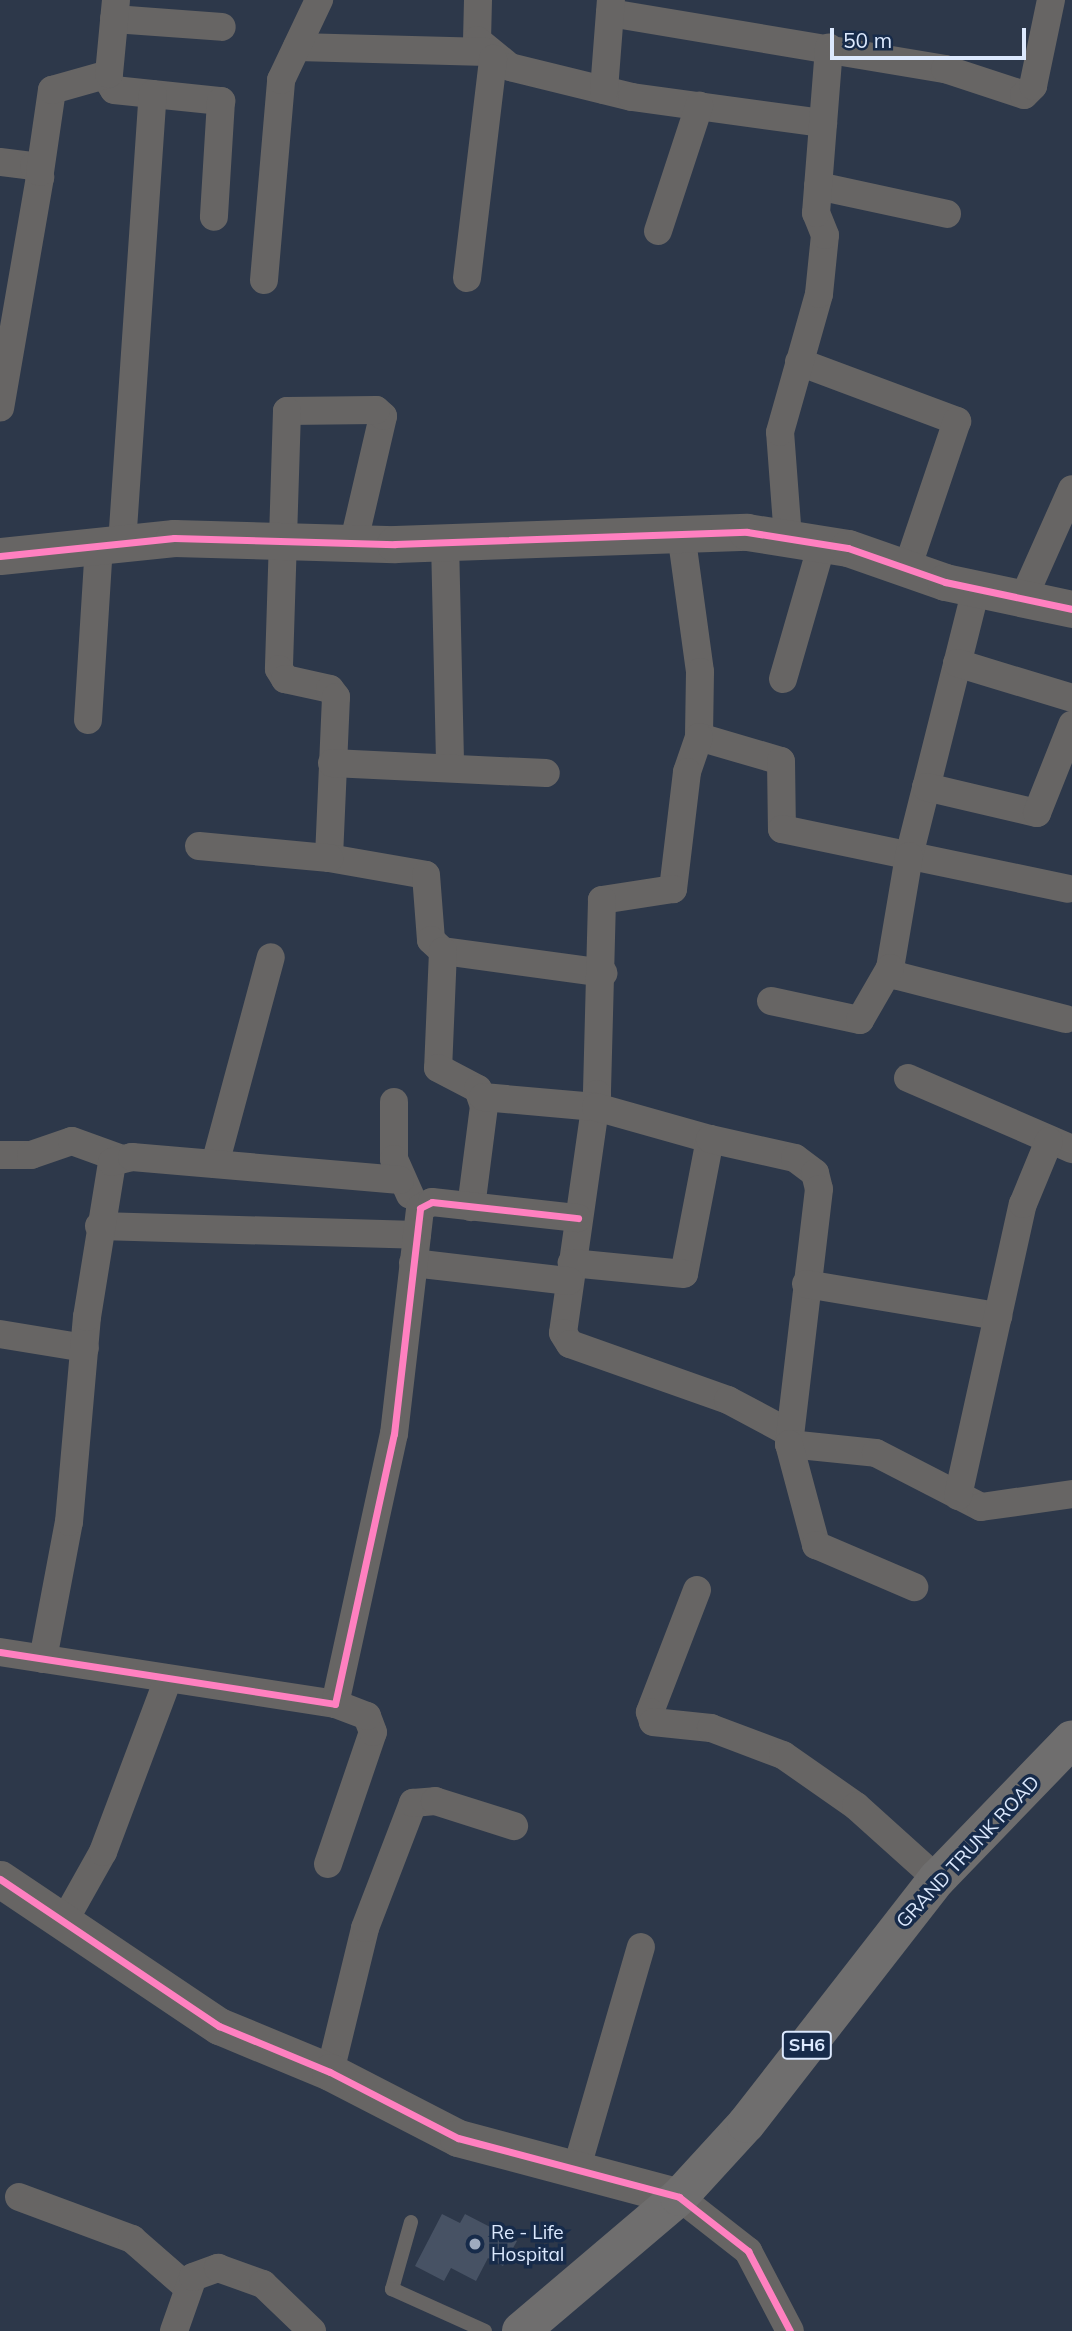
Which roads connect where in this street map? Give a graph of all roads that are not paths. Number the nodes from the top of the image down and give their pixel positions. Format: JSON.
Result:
{"nodes":[{"id":1,"x":319,"y":0,"type":"edge"},
{"id":2,"x":478,"y":0,"type":"edge"},
{"id":3,"x":1051,"y":0,"type":"edge"},
{"id":4,"x":610,"y":6,"type":"edge"},
{"id":5,"x":115,"y":10,"type":"edge"},
{"id":6,"x":222,"y":27,"type":"dead end"},
{"id":7,"x":297,"y":47,"type":"junction"},
{"id":8,"x":829,"y":48,"type":"junction"},
{"id":9,"x":491,"y":56,"type":"junction"},
{"id":10,"x":106,"y":77,"type":"junction"},
{"id":11,"x":604,"y":90,"type":"junction"},
{"id":12,"x":153,"y":94,"type":"junction"},
{"id":13,"x":699,"y":106,"type":"junction"},
{"id":14,"x":823,"y":123,"type":"junction"},
{"id":15,"x":0,"y":162,"type":"edge"},
{"id":16,"x":40,"y":172,"type":"junction"},
{"id":17,"x":818,"y":186,"type":"junction"},
{"id":18,"x":947,"y":214,"type":"dead end"},
{"id":19,"x":214,"y":217,"type":"dead end"},
{"id":20,"x":658,"y":231,"type":"dead end"},
{"id":21,"x":467,"y":278,"type":"dead end"},
{"id":22,"x":264,"y":280,"type":"dead end"},
{"id":23,"x":799,"y":362,"type":"junction"},
{"id":24,"x":0,"y":408,"type":"edge"},
{"id":25,"x":1072,"y":489,"type":"edge"},
{"id":26,"x":681,"y":533,"type":"junction"},
{"id":27,"x":281,"y":536,"type":"junction"},
{"id":28,"x":354,"y":541,"type":"junction"},
{"id":29,"x":445,"y":541,"type":"junction"},
{"id":30,"x":805,"y":541,"type":"junction"},
{"id":31,"x":111,"y":545,"type":"junction"},
{"id":32,"x":0,"y":556,"type":"edge"},
{"id":33,"x":908,"y":569,"type":"junction"},
{"id":34,"x":976,"y":589,"type":"junction"},
{"id":35,"x":1023,"y":599,"type":"junction"},
{"id":36,"x":1072,"y":609,"type":"edge"},
{"id":37,"x":957,"y":663,"type":"junction"},
{"id":38,"x":783,"y":680,"type":"dead end"},
{"id":39,"x":1072,"y":698,"type":"edge"},
{"id":40,"x":88,"y":720,"type":"dead end"},
{"id":41,"x":1072,"y":725,"type":"edge"},
{"id":42,"x":699,"y":737,"type":"junction"},
{"id":43,"x":332,"y":763,"type":"junction"},
{"id":44,"x":450,"y":768,"type":"junction"},
{"id":45,"x":546,"y":773,"type":"dead end"},
{"id":46,"x":926,"y":787,"type":"junction"},
{"id":47,"x":199,"y":846,"type":"dead end"},
{"id":48,"x":909,"y":856,"type":"junction"},
{"id":49,"x":329,"y":858,"type":"junction"},
{"id":50,"x":1068,"y":889,"type":"dead end"},
{"id":51,"x":443,"y":951,"type":"junction"},
{"id":52,"x":271,"y":957,"type":"dead end"},
{"id":53,"x":890,"y":968,"type":"junction"},
{"id":54,"x":603,"y":974,"type":"junction"},
{"id":55,"x":771,"y":1001,"type":"dead end"},
{"id":56,"x":1066,"y":1019,"type":"dead end"},
{"id":57,"x":908,"y":1078,"type":"dead end"},
{"id":58,"x":482,"y":1097,"type":"junction"},
{"id":59,"x":394,"y":1102,"type":"dead end"},
{"id":60,"x":596,"y":1107,"type":"junction"},
{"id":61,"x":710,"y":1139,"type":"junction"},
{"id":62,"x":1060,"y":1145,"type":"edge"},
{"id":63,"x":0,"y":1156,"type":"edge"},
{"id":64,"x":119,"y":1158,"type":"junction"},
{"id":65,"x":215,"y":1164,"type":"junction"},
{"id":66,"x":400,"y":1180,"type":"junction"},
{"id":67,"x":471,"y":1207,"type":"junction"},
{"id":68,"x":578,"y":1218,"type":"junction"},
{"id":69,"x":99,"y":1226,"type":"junction"},
{"id":70,"x":417,"y":1235,"type":"junction"},
{"id":71,"x":570,"y":1272,"type":"junction"},
{"id":72,"x":806,"y":1284,"type":"junction"},
{"id":73,"x":998,"y":1316,"type":"junction"},
{"id":74,"x":0,"y":1334,"type":"edge"},
{"id":75,"x":85,"y":1348,"type":"junction"},
{"id":76,"x":788,"y":1438,"type":"junction"},
{"id":77,"x":1072,"y":1494,"type":"edge"},
{"id":78,"x":958,"y":1496,"type":"junction"},
{"id":79,"x":914,"y":1587,"type":"dead end"},
{"id":80,"x":697,"y":1590,"type":"dead end"},
{"id":81,"x":0,"y":1653,"type":"edge"},
{"id":82,"x":43,"y":1659,"type":"junction"},
{"id":83,"x":168,"y":1679,"type":"junction"},
{"id":84,"x":335,"y":1704,"type":"junction"},
{"id":85,"x":1072,"y":1739,"type":"edge"},
{"id":86,"x":513,"y":1826,"type":"dead end"},
{"id":87,"x":328,"y":1864,"type":"dead end"},
{"id":88,"x":937,"y":1878,"type":"junction"},
{"id":89,"x":0,"y":1879,"type":"edge"},
{"id":90,"x":62,"y":1925,"type":"junction"},
{"id":91,"x":641,"y":1947,"type":"dead end"},
{"id":92,"x":330,"y":2071,"type":"junction"},
{"id":93,"x":577,"y":2167,"type":"junction"},
{"id":94,"x":19,"y":2197,"type":"dead end"},
{"id":95,"x":679,"y":2197,"type":"junction"},
{"id":96,"x":411,"y":2222,"type":"dead end"},
{"id":97,"x":187,"y":2287,"type":"junction"},
{"id":98,"x":174,"y":2331,"type":"edge"},
{"id":99,"x":312,"y":2331,"type":"edge"},
{"id":100,"x":485,"y":2331,"type":"edge"},
{"id":101,"x":521,"y":2331,"type":"edge"},
{"id":102,"x":790,"y":2331,"type":"edge"}],
"edges":[{"from":1,"to":7,"type":"street"},
{"from":2,"to":9,"type":"street"},
{"from":3,"to":8,"type":"street"},
{"from":4,"to":8,"type":"street"},
{"from":4,"to":11,"type":"street"},
{"from":5,"to":6,"type":"street"},
{"from":5,"to":10,"type":"street"},
{"from":7,"to":9,"type":"street"},
{"from":7,"to":22,"type":"street"},
{"from":8,"to":14,"type":"street"},
{"from":9,"to":11,"type":"street"},
{"from":9,"to":21,"type":"street"},
{"from":10,"to":12,"type":"street"},
{"from":10,"to":16,"type":"street"},
{"from":11,"to":13,"type":"street"},
{"from":12,"to":19,"type":"street"},
{"from":12,"to":31,"type":"street"},
{"from":13,"to":14,"type":"street"},
{"from":13,"to":20,"type":"street"},
{"from":14,"to":17,"type":"street"},
{"from":15,"to":16,"type":"street"},
{"from":16,"to":24,"type":"street"},
{"from":17,"to":18,"type":"street"},
{"from":17,"to":23,"type":"street"},
{"from":23,"to":30,"type":"street"},
{"from":23,"to":33,"type":"street"},
{"from":25,"to":35,"type":"street"},
{"from":26,"to":29,"type":"street"},
{"from":26,"to":30,"type":"street"},
{"from":26,"to":42,"type":"street"},
{"from":27,"to":28,"type":"street"},
{"from":27,"to":28,"type":"street"},
{"from":27,"to":31,"type":"street"},
{"from":27,"to":43,"type":"street"},
{"from":28,"to":29,"type":"street"},
{"from":29,"to":44,"type":"street"},
{"from":30,"to":33,"type":"street"},
{"from":30,"to":38,"type":"street"},
{"from":31,"to":32,"type":"street"},
{"from":31,"to":40,"type":"street"},
{"from":33,"to":34,"type":"street"},
{"from":34,"to":35,"type":"street"},
{"from":34,"to":37,"type":"street"},
{"from":35,"to":36,"type":"street"},
{"from":37,"to":39,"type":"street"},
{"from":37,"to":46,"type":"street"},
{"from":41,"to":46,"type":"street"},
{"from":42,"to":48,"type":"street"},
{"from":42,"to":54,"type":"street"},
{"from":43,"to":44,"type":"street"},
{"from":43,"to":49,"type":"street"},
{"from":44,"to":45,"type":"street"},
{"from":46,"to":48,"type":"street"},
{"from":47,"to":49,"type":"street"},
{"from":48,"to":50,"type":"street"},
{"from":48,"to":53,"type":"street"},
{"from":49,"to":51,"type":"street"},
{"from":51,"to":54,"type":"street"},
{"from":51,"to":58,"type":"street"},
{"from":52,"to":65,"type":"street"},
{"from":53,"to":55,"type":"street"},
{"from":53,"to":56,"type":"street"},
{"from":54,"to":60,"type":"street"},
{"from":57,"to":62,"type":"street"},
{"from":58,"to":60,"type":"street"},
{"from":58,"to":67,"type":"street"},
{"from":59,"to":66,"type":"street"},
{"from":60,"to":61,"type":"street"},
{"from":60,"to":68,"type":"street"},
{"from":61,"to":71,"type":"street"},
{"from":61,"to":72,"type":"street"},
{"from":62,"to":73,"type":"street"},
{"from":63,"to":64,"type":"street"},
{"from":64,"to":65,"type":"street"},
{"from":64,"to":69,"type":"street"},
{"from":65,"to":66,"type":"street"},
{"from":66,"to":70,"type":"street"},
{"from":67,"to":68,"type":"street"},
{"from":67,"to":70,"type":"street"},
{"from":68,"to":71,"type":"street"},
{"from":69,"to":70,"type":"street"},
{"from":69,"to":75,"type":"street"},
{"from":70,"to":71,"type":"street"},
{"from":70,"to":84,"type":"street"},
{"from":71,"to":76,"type":"street"},
{"from":72,"to":73,"type":"street"},
{"from":72,"to":76,"type":"street"},
{"from":73,"to":78,"type":"street"},
{"from":74,"to":75,"type":"street"},
{"from":75,"to":82,"type":"street"},
{"from":76,"to":78,"type":"street"},
{"from":76,"to":79,"type":"street"},
{"from":77,"to":78,"type":"street"},
{"from":80,"to":88,"type":"street"},
{"from":81,"to":82,"type":"street"},
{"from":82,"to":83,"type":"street"},
{"from":83,"to":84,"type":"street"},
{"from":83,"to":90,"type":"street"},
{"from":84,"to":87,"type":"street"},
{"from":85,"to":88,"type":"main road","name":"GRAND TRUNK ROAD","number":"SH6"},
{"from":86,"to":92,"type":"street"},
{"from":88,"to":95,"type":"main road","name":"GRAND TRUNK ROAD","number":"SH6"},
{"from":89,"to":90,"type":"street"},
{"from":90,"to":92,"type":"street"},
{"from":91,"to":93,"type":"street"},
{"from":92,"to":93,"type":"street"},
{"from":93,"to":95,"type":"street"},
{"from":94,"to":97,"type":"street"},
{"from":95,"to":101,"type":"main road","name":"GRAND TRUNK ROAD","number":"SH6"},
{"from":95,"to":102,"type":"street"},
{"from":96,"to":100,"type":"lane"},
{"from":97,"to":98,"type":"street"},
{"from":97,"to":99,"type":"street"}]}
